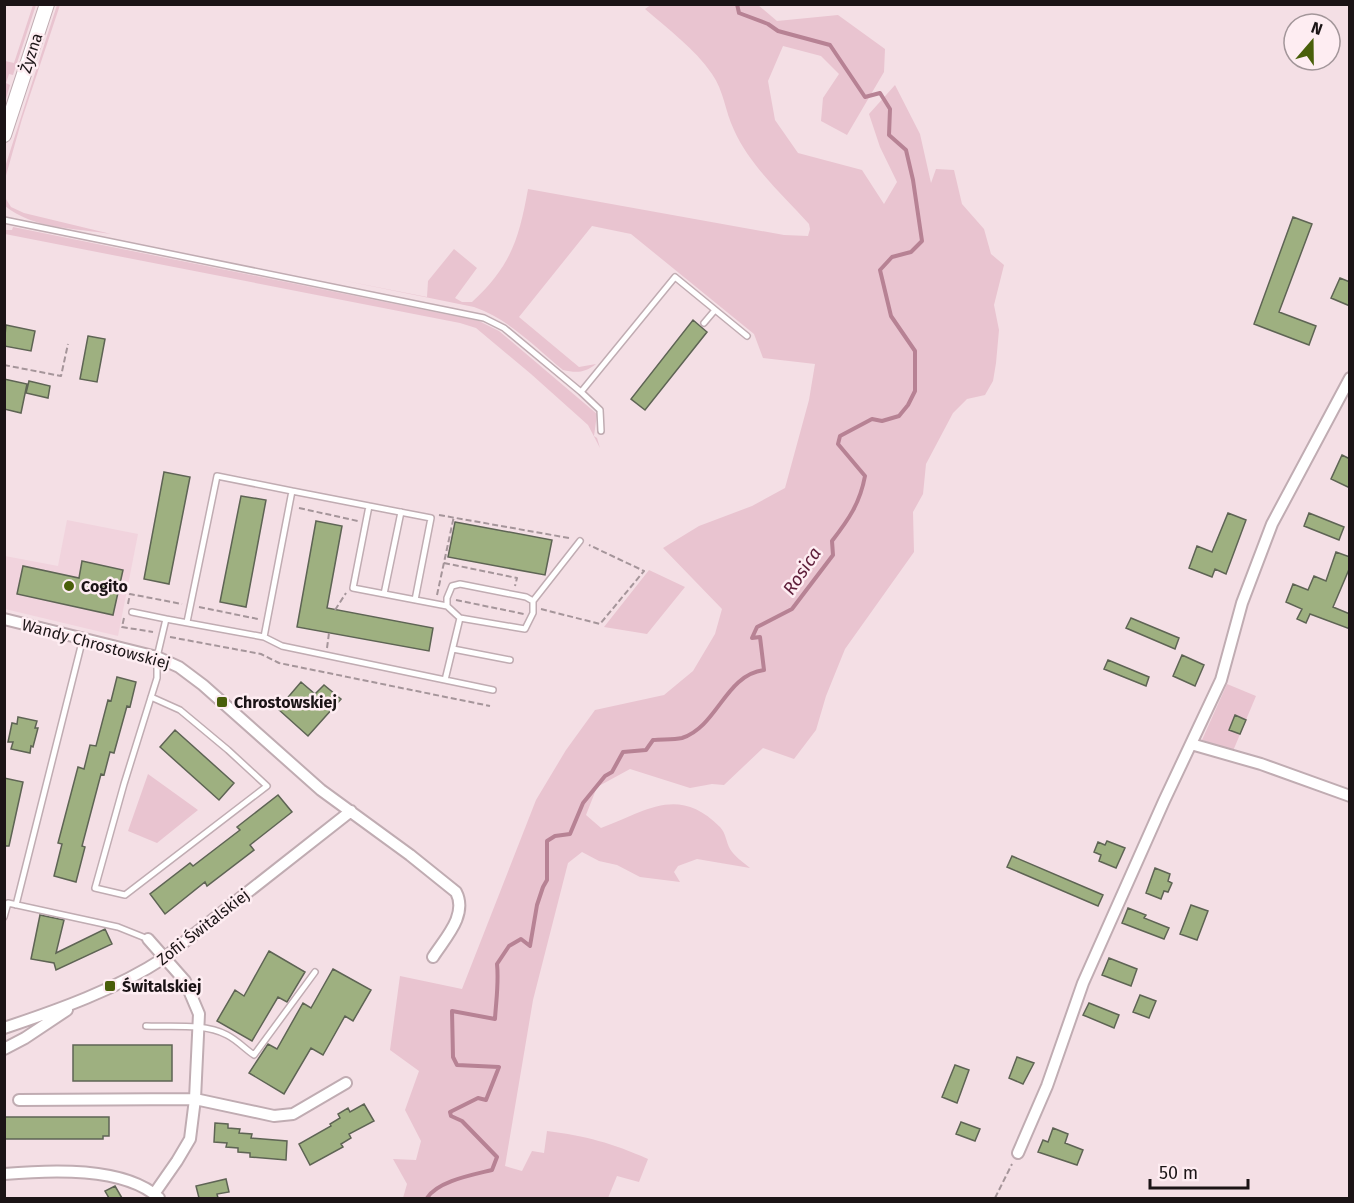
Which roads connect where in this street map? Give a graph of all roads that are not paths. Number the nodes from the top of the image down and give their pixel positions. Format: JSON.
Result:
{"nodes":[{"id":1,"x":46,"y":4,"type":"edge"},
{"id":2,"x":4,"y":135,"type":"edge"},
{"id":3,"x":4,"y":220,"type":"edge"},
{"id":4,"x":715,"y":310,"type":"junction"},
{"id":5,"x":704,"y":323,"type":"dead end"},
{"id":6,"x":747,"y":336,"type":"dead end"},
{"id":7,"x":1350,"y":378,"type":"edge"},
{"id":8,"x":581,"y":392,"type":"junction"},
{"id":9,"x":601,"y":431,"type":"dead end"},
{"id":10,"x":292,"y":491,"type":"junction"},
{"id":11,"x":369,"y":506,"type":"junction"},
{"id":12,"x":400,"y":512,"type":"junction"},
{"id":13,"x":580,"y":541,"type":"dead end"},
{"id":14,"x":384,"y":594,"type":"junction"},
{"id":15,"x":415,"y":600,"type":"junction"},
{"id":16,"x":533,"y":601,"type":"junction"},
{"id":17,"x":447,"y":606,"type":"junction"},
{"id":18,"x":132,"y":612,"type":"dead end"},
{"id":19,"x":460,"y":618,"type":"junction"},
{"id":20,"x":4,"y":619,"type":"edge"},
{"id":21,"x":166,"y":619,"type":"junction"},
{"id":22,"x":187,"y":622,"type":"junction"},
{"id":23,"x":264,"y":637,"type":"junction"},
{"id":24,"x":83,"y":638,"type":"junction"},
{"id":25,"x":453,"y":649,"type":"junction"},
{"id":26,"x":157,"y":657,"type":"junction"},
{"id":27,"x":510,"y":660,"type":"dead end"},
{"id":28,"x":445,"y":680,"type":"junction"},
{"id":29,"x":494,"y":690,"type":"dead end"},
{"id":30,"x":151,"y":696,"type":"junction"},
{"id":31,"x":1191,"y":744,"type":"junction"},
{"id":32,"x":1350,"y":796,"type":"edge"},
{"id":33,"x":351,"y":811,"type":"junction"},
{"id":34,"x":16,"y":905,"type":"junction"},
{"id":35,"x":4,"y":916,"type":"edge"},
{"id":36,"x":148,"y":939,"type":"joint"},
{"id":37,"x":433,"y":957,"type":"dead end"},
{"id":38,"x":164,"y":958,"type":"junction"},
{"id":39,"x":315,"y":972,"type":"dead end"},
{"id":40,"x":82,"y":1000,"type":"junction"},
{"id":41,"x":146,"y":1026,"type":"dead end"},
{"id":42,"x":4,"y":1028,"type":"edge"},
{"id":43,"x":199,"y":1028,"type":"junction"},
{"id":44,"x":4,"y":1049,"type":"edge"},
{"id":45,"x":346,"y":1083,"type":"dead end"},
{"id":46,"x":195,"y":1099,"type":"junction"},
{"id":47,"x":19,"y":1100,"type":"dead end"},
{"id":48,"x":1018,"y":1153,"type":"road end"},
{"id":49,"x":4,"y":1174,"type":"edge"},
{"id":50,"x":157,"y":1196,"type":"edge"}],
"edges":[{"from":1,"to":2,"type":"street","name":"Żyzna"},
{"from":3,"to":8,"type":"lane"},
{"from":4,"to":5,"type":"lane"},
{"from":4,"to":6,"type":"lane"},
{"from":4,"to":8,"type":"lane"},
{"from":7,"to":31,"type":"street"},
{"from":8,"to":9,"type":"lane"},
{"from":10,"to":11,"type":"lane"},
{"from":10,"to":22,"type":"lane"},
{"from":10,"to":23,"type":"lane"},
{"from":11,"to":12,"type":"lane"},
{"from":11,"to":14,"type":"lane"},
{"from":12,"to":14,"type":"lane"},
{"from":12,"to":15,"type":"lane"},
{"from":13,"to":16,"type":"lane"},
{"from":14,"to":15,"type":"lane"},
{"from":15,"to":17,"type":"lane"},
{"from":16,"to":17,"type":"lane"},
{"from":16,"to":19,"type":"lane"},
{"from":17,"to":19,"type":"lane"},
{"from":18,"to":21,"type":"lane"},
{"from":19,"to":25,"type":"lane"},
{"from":20,"to":24,"type":"street","name":"Wandy Chrostowskiej"},
{"from":21,"to":22,"type":"lane"},
{"from":21,"to":26,"type":"lane"},
{"from":22,"to":23,"type":"lane"},
{"from":23,"to":28,"type":"lane"},
{"from":24,"to":26,"type":"street","name":"Wandy Chrostowskiej"},
{"from":24,"to":34,"type":"lane"},
{"from":25,"to":27,"type":"lane"},
{"from":25,"to":28,"type":"lane"},
{"from":26,"to":30,"type":"lane"},
{"from":26,"to":33,"type":"street","name":"Wandy Chrostowskiej"},
{"from":28,"to":29,"type":"lane"},
{"from":30,"to":30,"type":"lane"},
{"from":31,"to":32,"type":"street"},
{"from":31,"to":48,"type":"street"},
{"from":33,"to":37,"type":"street","name":"Wandy Chrostowskiej"},
{"from":33,"to":38,"type":"street","name":"Zofii Świtalskiej"},
{"from":34,"to":35,"type":"lane"},
{"from":34,"to":36,"type":"lane"},
{"from":36,"to":38,"type":"street"},
{"from":38,"to":40,"type":"street","name":"Zofii Świtalskiej"},
{"from":38,"to":43,"type":"street"},
{"from":39,"to":43,"type":"lane"},
{"from":40,"to":42,"type":"street","name":"Zofii Świtalskiej"},
{"from":40,"to":44,"type":"street"},
{"from":41,"to":43,"type":"lane"},
{"from":43,"to":46,"type":"street"},
{"from":45,"to":46,"type":"street"},
{"from":46,"to":47,"type":"street"},
{"from":46,"to":50,"type":"street"},
{"from":49,"to":50,"type":"street"}]}
